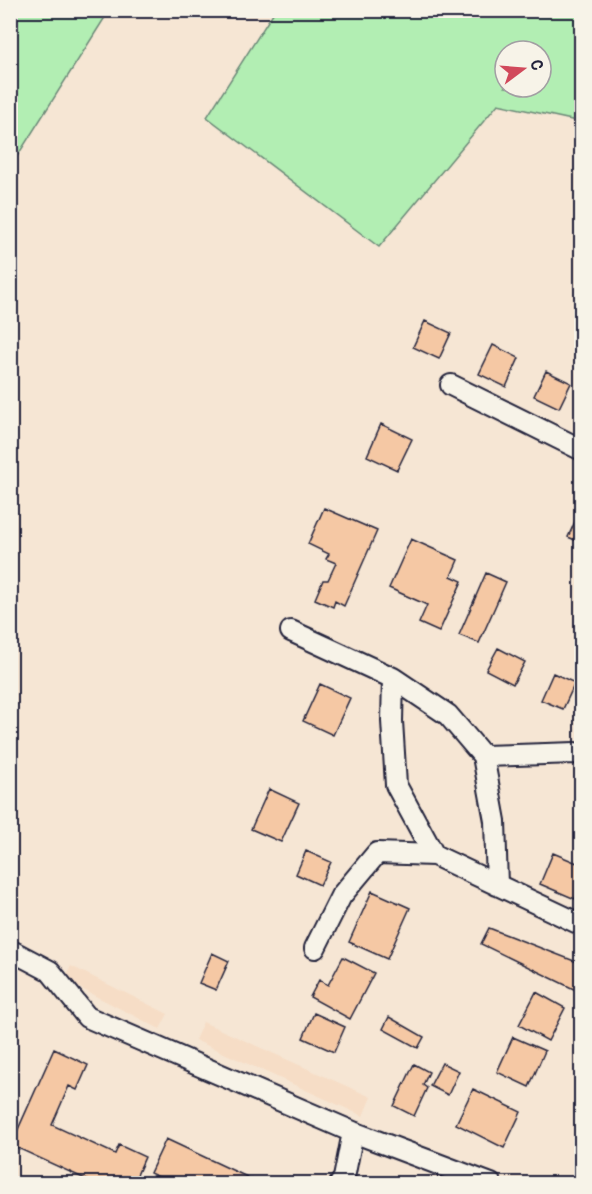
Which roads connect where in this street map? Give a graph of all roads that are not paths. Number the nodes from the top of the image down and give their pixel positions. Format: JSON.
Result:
{"nodes":[{"id":1,"x":452,"y":385,"type":"dead end"},
{"id":2,"x":582,"y":450,"type":"edge"},
{"id":3,"x":291,"y":630,"type":"dead end"},
{"id":4,"x":393,"y":678,"type":"junction"},
{"id":5,"x":582,"y":755,"type":"edge"},
{"id":6,"x":483,"y":756,"type":"junction"},
{"id":7,"x":434,"y":855,"type":"junction"},
{"id":8,"x":497,"y":885,"type":"junction"},
{"id":9,"x":582,"y":925,"type":"edge"},
{"id":10,"x":315,"y":948,"type":"dead end"},
{"id":11,"x":10,"y":950,"type":"edge"},
{"id":12,"x":353,"y":1132,"type":"junction"},
{"id":13,"x":340,"y":1184,"type":"edge"},
{"id":14,"x":491,"y":1184,"type":"edge"}],
"edges":[{"from":1,"to":2,"type":"street"},
{"from":3,"to":4,"type":"street"},
{"from":4,"to":6,"type":"street"},
{"from":4,"to":7,"type":"street"},
{"from":5,"to":6,"type":"street"},
{"from":6,"to":8,"type":"street"},
{"from":7,"to":8,"type":"street"},
{"from":7,"to":10,"type":"street"},
{"from":8,"to":9,"type":"street"},
{"from":11,"to":12,"type":"street"},
{"from":12,"to":13,"type":"street"},
{"from":12,"to":14,"type":"street"}]}
